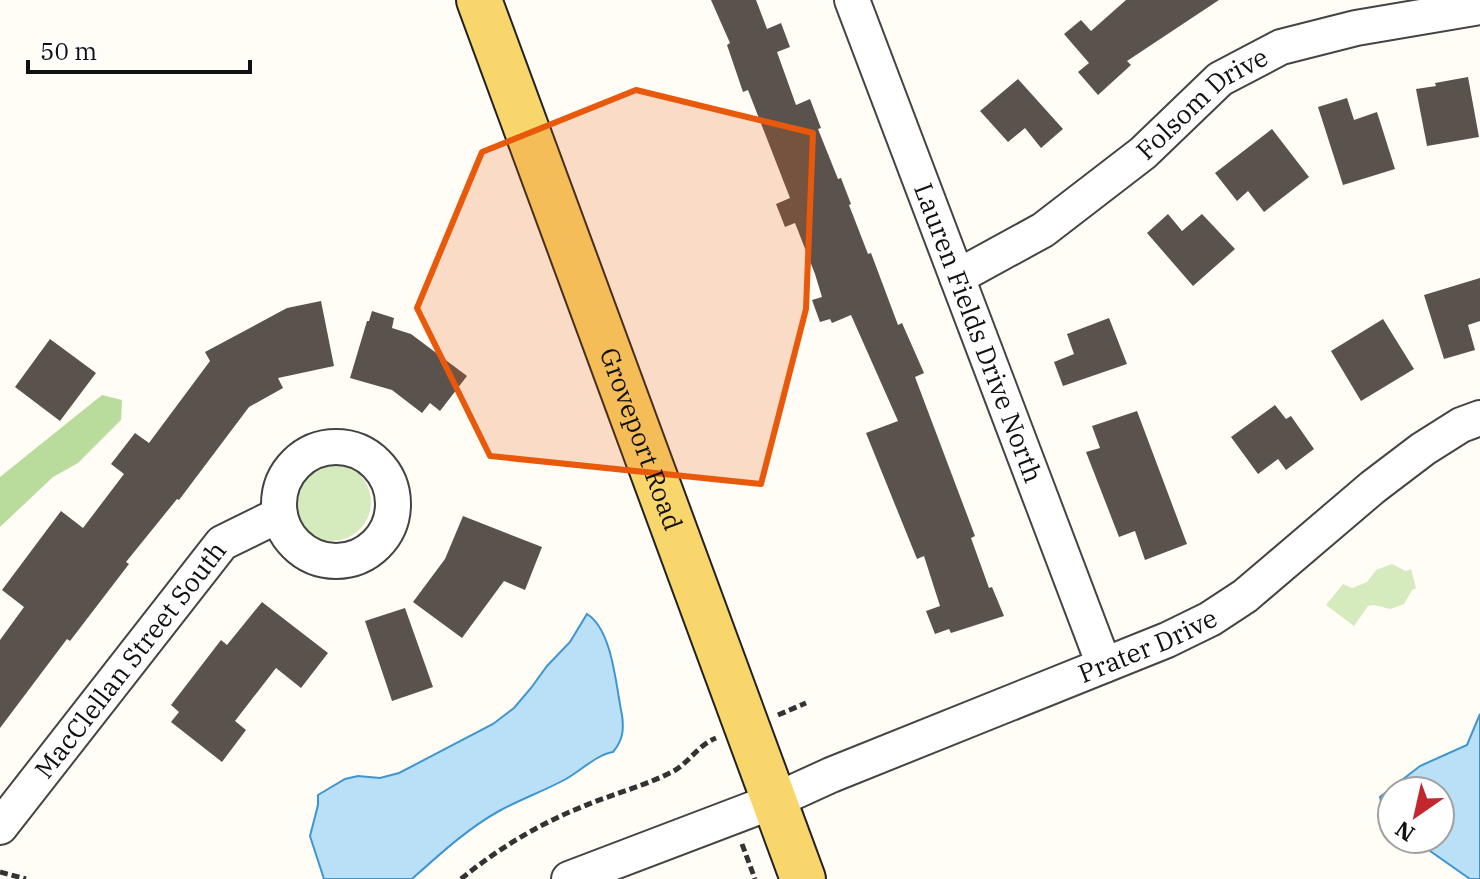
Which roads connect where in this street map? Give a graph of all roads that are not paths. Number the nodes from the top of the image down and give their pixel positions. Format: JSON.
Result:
{"nodes":[{"id":1,"x":479,"y":0,"type":"edge"},
{"id":2,"x":852,"y":0,"type":"edge"},
{"id":3,"x":1480,"y":7,"type":"edge"},
{"id":4,"x":957,"y":277,"type":"junction"},
{"id":5,"x":1480,"y":418,"type":"edge"},
{"id":6,"x":279,"y":515,"type":"dead end"},
{"id":7,"x":1104,"y":665,"type":"junction"},
{"id":8,"x":774,"y":801,"type":"junction"},
{"id":9,"x":0,"y":827,"type":"edge"},
{"id":10,"x":569,"y":879,"type":"edge"},
{"id":11,"x":803,"y":879,"type":"edge"}],
"edges":[{"from":1,"to":8,"type":"main road","name":"Groveport Road"},
{"from":2,"to":4,"type":"street","name":"Lauren Fields Drive North"},
{"from":3,"to":4,"type":"street","name":"Folsom Drive"},
{"from":4,"to":7,"type":"street","name":"Lauren Fields Drive North"},
{"from":5,"to":7,"type":"street","name":"Prater Drive"},
{"from":6,"to":9,"type":"street","name":"MacClellan Street South"},
{"from":7,"to":8,"type":"street","name":"Prater Drive"},
{"from":8,"to":10,"type":"street","name":"Prater Drive"},
{"from":8,"to":11,"type":"main road","name":"Groveport Road"}]}
